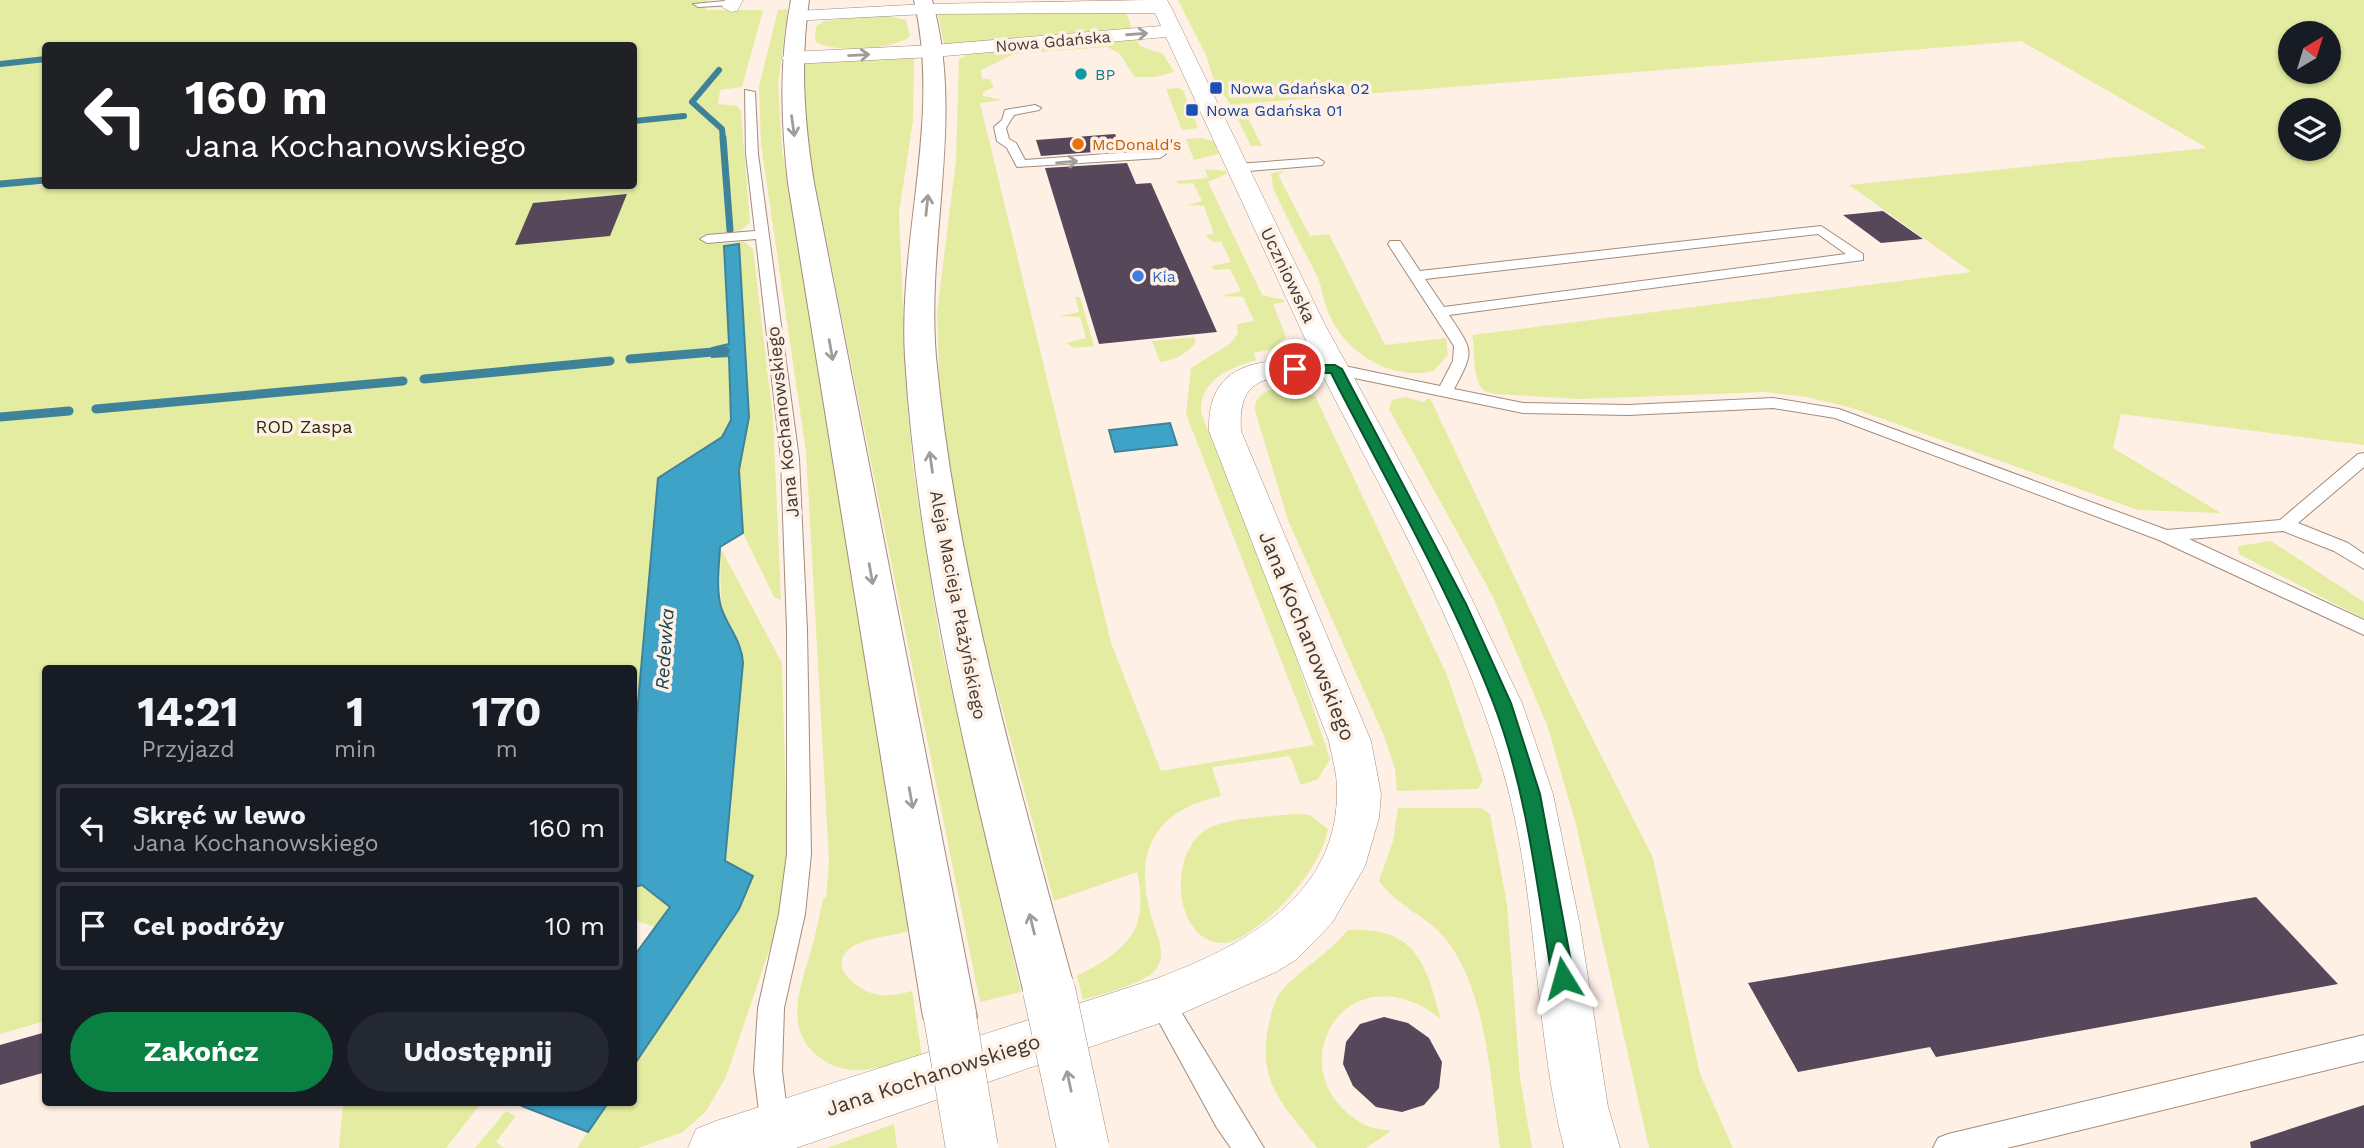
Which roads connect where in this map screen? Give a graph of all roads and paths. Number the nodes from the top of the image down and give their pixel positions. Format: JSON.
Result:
{"nodes":[{"id":1,"x":733,"y":3,"type":"edge"},
{"id":2,"x":698,"y":4,"type":"dead end"},
{"id":3,"x":925,"y":5,"type":"edge"},
{"id":4,"x":798,"y":8,"type":"edge"},
{"id":5,"x":1164,"y":13,"type":"edge"},
{"id":6,"x":933,"y":51,"type":"junction"},
{"id":7,"x":791,"y":58,"type":"junction"},
{"id":8,"x":749,"y":92,"type":"dead end"},
{"id":9,"x":1035,"y":108,"type":"dead end"},
{"id":10,"x":1160,"y":154,"type":"dead end"},
{"id":11,"x":1318,"y":162,"type":"dead end"},
{"id":12,"x":1237,"y":168,"type":"junction"},
{"id":13,"x":761,"y":234,"type":"junction"},
{"id":14,"x":707,"y":239,"type":"dead end"},
{"id":15,"x":1395,"y":244,"type":"dead end"},
{"id":16,"x":1417,"y":276,"type":"junction"},
{"id":17,"x":1441,"y":312,"type":"junction"},
{"id":18,"x":1335,"y":369,"type":"junction"},
{"id":19,"x":1444,"y":393,"type":"junction"},
{"id":20,"x":2364,"y":458,"type":"edge"},
{"id":21,"x":2285,"y":525,"type":"junction"},
{"id":22,"x":2166,"y":536,"type":"junction"},
{"id":23,"x":2364,"y":563,"type":"edge"},
{"id":24,"x":2364,"y":628,"type":"edge"},
{"id":25,"x":1160,"y":1000,"type":"junction"},
{"id":26,"x":2364,"y":1048,"type":"edge"},
{"id":27,"x":776,"y":1128,"type":"junction"},
{"id":28,"x":1240,"y":1141,"type":"edge"},
{"id":29,"x":716,"y":1148,"type":"edge"},
{"id":30,"x":971,"y":1148,"type":"edge"},
{"id":31,"x":1083,"y":1148,"type":"edge"},
{"id":32,"x":1592,"y":1148,"type":"edge"},
{"id":33,"x":1948,"y":1148,"type":"edge"}],
"edges":[{"from":1,"to":2,"type":"lane"},
{"from":3,"to":4,"type":"street"},
{"from":3,"to":5,"type":"street","name":"Nowa Gdańska"},
{"from":3,"to":6,"type":"main road","name":"Aleja Macieja Płażyńskiego"},
{"from":4,"to":7,"type":"main road"},
{"from":6,"to":5,"type":"street","name":"Nowa Gdańska","one_way":true},
{"from":5,"to":12,"type":"street","name":"Uczniowska"},
{"from":7,"to":6,"type":"street","one_way":true},
{"from":31,"to":6,"type":"main road","name":"Aleja Macieja Płażyńskiego","one_way":true,"bridge":true},
{"from":7,"to":30,"type":"main road","one_way":true,"bridge":true},
{"from":8,"to":13,"type":"lane","name":"Jana Kochanowskiego"},
{"from":9,"to":10,"type":"lane","one_way":true},
{"from":11,"to":12,"type":"lane"},
{"from":12,"to":18,"type":"street","name":"Uczniowska"},
{"from":13,"to":14,"type":"lane"},
{"from":13,"to":27,"type":"lane","name":"Jana Kochanowskiego"},
{"from":15,"to":16,"type":"lane"},
{"from":16,"to":17,"type":"lane"},
{"from":16,"to":17,"type":"lane"},
{"from":17,"to":19,"type":"lane"},
{"from":18,"to":19,"type":"lane"},
{"from":18,"to":25,"type":"street","name":"Jana Kochanowskiego"},
{"from":18,"to":32,"type":"street","name":"Uczniowska"},
{"from":19,"to":22,"type":"lane"},
{"from":20,"to":21,"type":"lane"},
{"from":21,"to":22,"type":"lane"},
{"from":21,"to":23,"type":"lane"},
{"from":22,"to":24,"type":"lane"},
{"from":25,"to":27,"type":"street","name":"Jana Kochanowskiego"},
{"from":25,"to":28,"type":"lane"},
{"from":26,"to":33,"type":"lane"},
{"from":27,"to":29,"type":"street","name":"Jana Kochanowskiego"}]}
